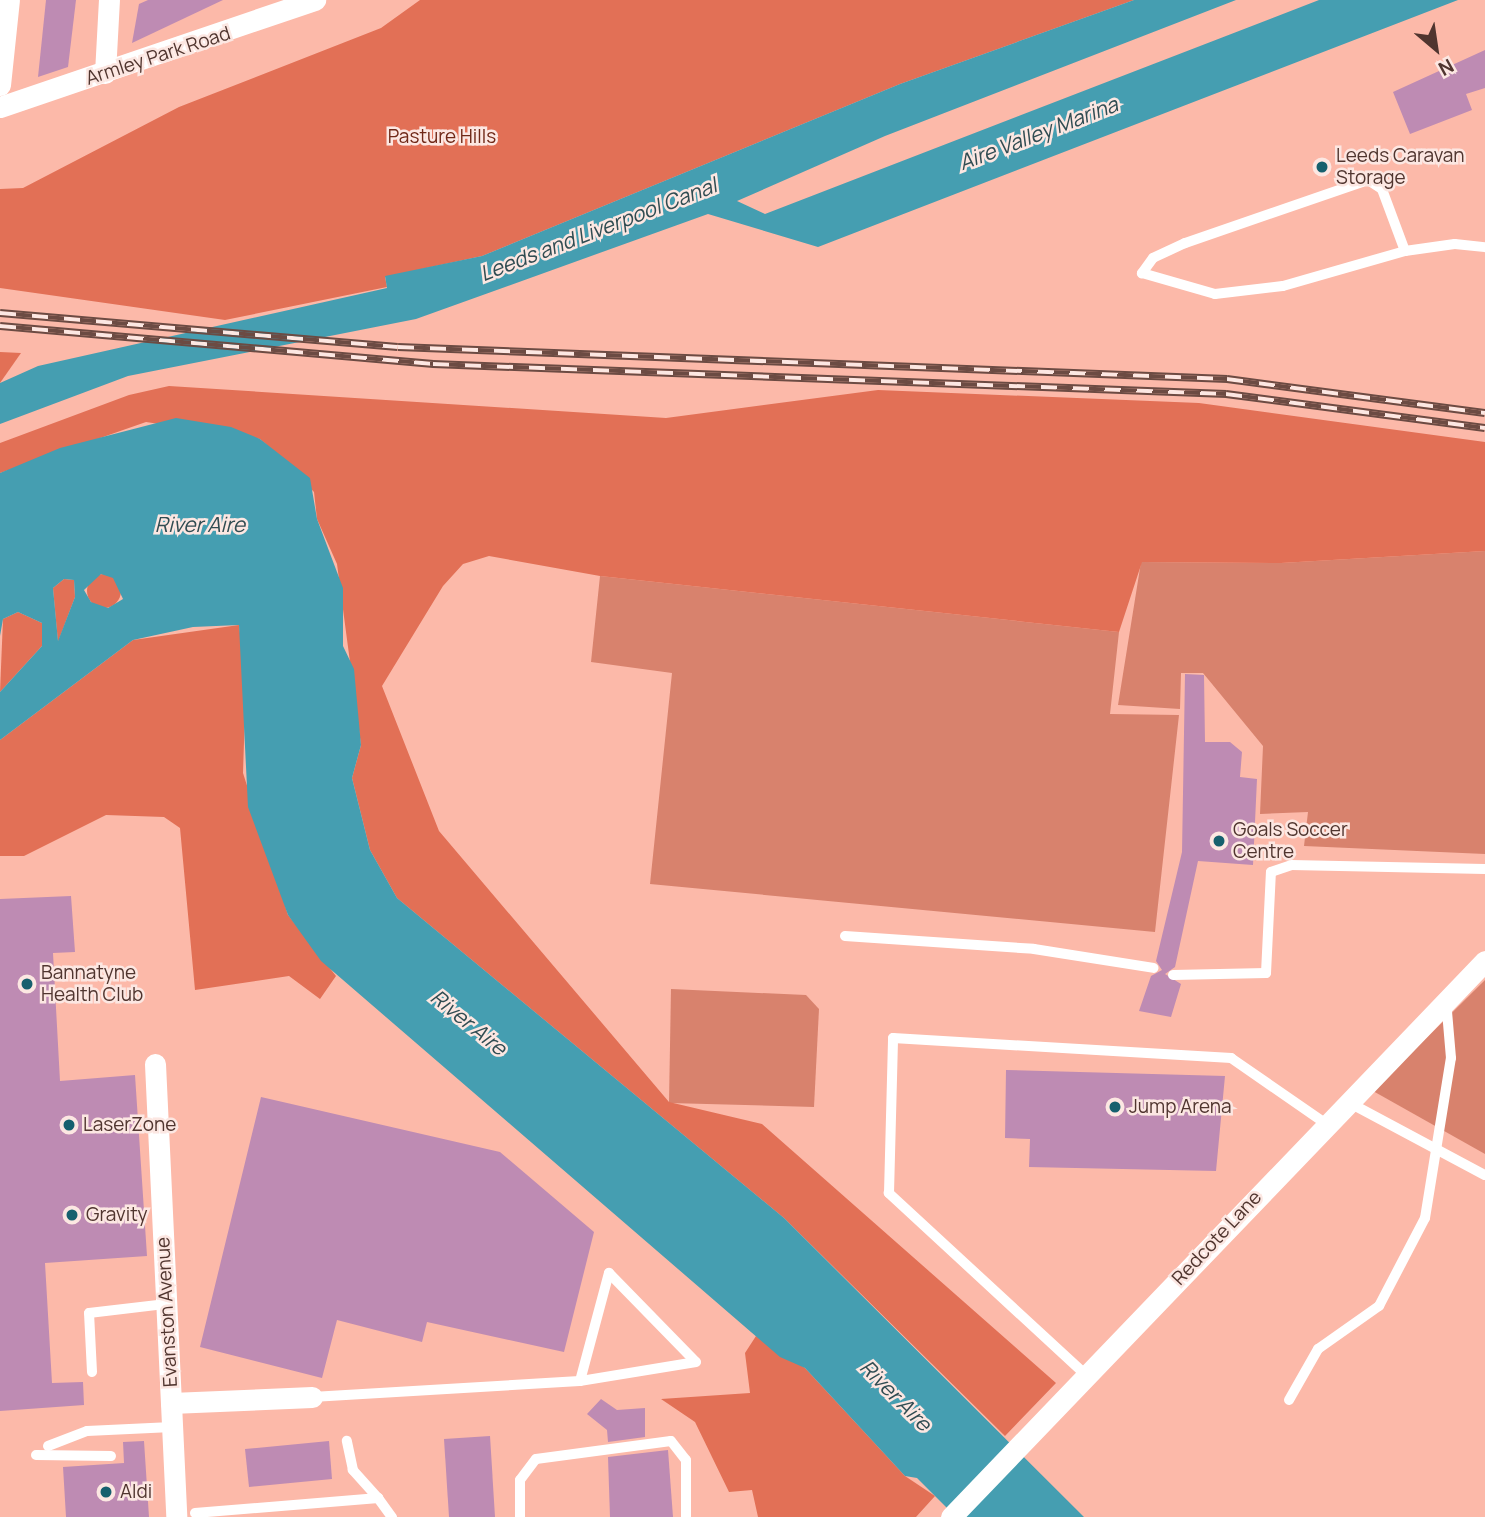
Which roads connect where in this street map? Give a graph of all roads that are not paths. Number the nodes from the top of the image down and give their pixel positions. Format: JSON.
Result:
{"nodes":[{"id":1,"x":9,"y":0,"type":"edge"},
{"id":2,"x":109,"y":0,"type":"edge"},
{"id":3,"x":315,"y":0,"type":"edge"},
{"id":4,"x":105,"y":73,"type":"junction"},
{"id":5,"x":0,"y":85,"type":"edge"},
{"id":6,"x":0,"y":107,"type":"edge"},
{"id":7,"x":1485,"y":247,"type":"edge"},
{"id":8,"x":1405,"y":251,"type":"junction"},
{"id":9,"x":1485,"y":869,"type":"edge"},
{"id":10,"x":845,"y":936,"type":"dead end"},
{"id":11,"x":1485,"y":961,"type":"edge"},
{"id":12,"x":1154,"y":968,"type":"dead end"},
{"id":13,"x":1173,"y":975,"type":"dead end"},
{"id":14,"x":1446,"y":1000,"type":"junction"},
{"id":15,"x":155,"y":1064,"type":"dead end"},
{"id":16,"x":1347,"y":1101,"type":"junction"},
{"id":17,"x":1325,"y":1123,"type":"junction"},
{"id":18,"x":1436,"y":1150,"type":"junction"},
{"id":19,"x":1485,"y":1175,"type":"edge"},
{"id":20,"x":166,"y":1304,"type":"junction"},
{"id":21,"x":92,"y":1372,"type":"dead end"},
{"id":22,"x":1087,"y":1376,"type":"junction"},
{"id":23,"x":580,"y":1381,"type":"junction"},
{"id":24,"x":313,"y":1397,"type":"joint"},
{"id":25,"x":1289,"y":1400,"type":"dead end"},
{"id":26,"x":171,"y":1403,"type":"junction"},
{"id":27,"x":172,"y":1427,"type":"junction"},
{"id":28,"x":347,"y":1441,"type":"dead end"},
{"id":29,"x":48,"y":1446,"type":"dead end"},
{"id":30,"x":36,"y":1455,"type":"dead end"},
{"id":31,"x":111,"y":1456,"type":"dead end"},
{"id":32,"x":378,"y":1498,"type":"junction"},
{"id":33,"x":185,"y":1515,"type":"edge"},
{"id":34,"x":392,"y":1517,"type":"edge"},
{"id":35,"x":520,"y":1517,"type":"edge"},
{"id":36,"x":686,"y":1517,"type":"edge"},
{"id":37,"x":951,"y":1517,"type":"edge"}],
"edges":[{"from":1,"to":5,"type":"street"},
{"from":2,"to":4,"type":"street"},
{"from":3,"to":4,"type":"street","name":"Armley Park Road"},
{"from":4,"to":6,"type":"street","name":"Armley Park Road"},
{"from":7,"to":8,"type":"lane"},
{"from":8,"to":8,"type":"lane"},
{"from":9,"to":13,"type":"lane"},
{"from":10,"to":12,"type":"lane"},
{"from":11,"to":14,"type":"street","name":"Redcote Lane"},
{"from":14,"to":16,"type":"street","name":"Redcote Lane"},
{"from":14,"to":18,"type":"lane"},
{"from":15,"to":20,"type":"street","name":"Evanston Avenue"},
{"from":16,"to":17,"type":"street","name":"Redcote Lane"},
{"from":16,"to":18,"type":"lane"},
{"from":17,"to":22,"type":"street","name":"Redcote Lane"},
{"from":17,"to":22,"type":"lane"},
{"from":18,"to":19,"type":"lane"},
{"from":18,"to":25,"type":"lane"},
{"from":20,"to":21,"type":"lane"},
{"from":20,"to":26,"type":"street","name":"Evanston Avenue"},
{"from":22,"to":37,"type":"street","name":"Redcote Lane"},
{"from":23,"to":23,"type":"lane"},
{"from":23,"to":24,"type":"lane"},
{"from":24,"to":26,"type":"street"},
{"from":26,"to":27,"type":"street","name":"Evanston Avenue"},
{"from":27,"to":29,"type":"lane"},
{"from":27,"to":33,"type":"street","name":"Evanston Avenue"},
{"from":28,"to":32,"type":"lane"},
{"from":30,"to":31,"type":"lane"},
{"from":32,"to":33,"type":"lane"},
{"from":32,"to":34,"type":"lane"},
{"from":35,"to":36,"type":"lane"}]}
